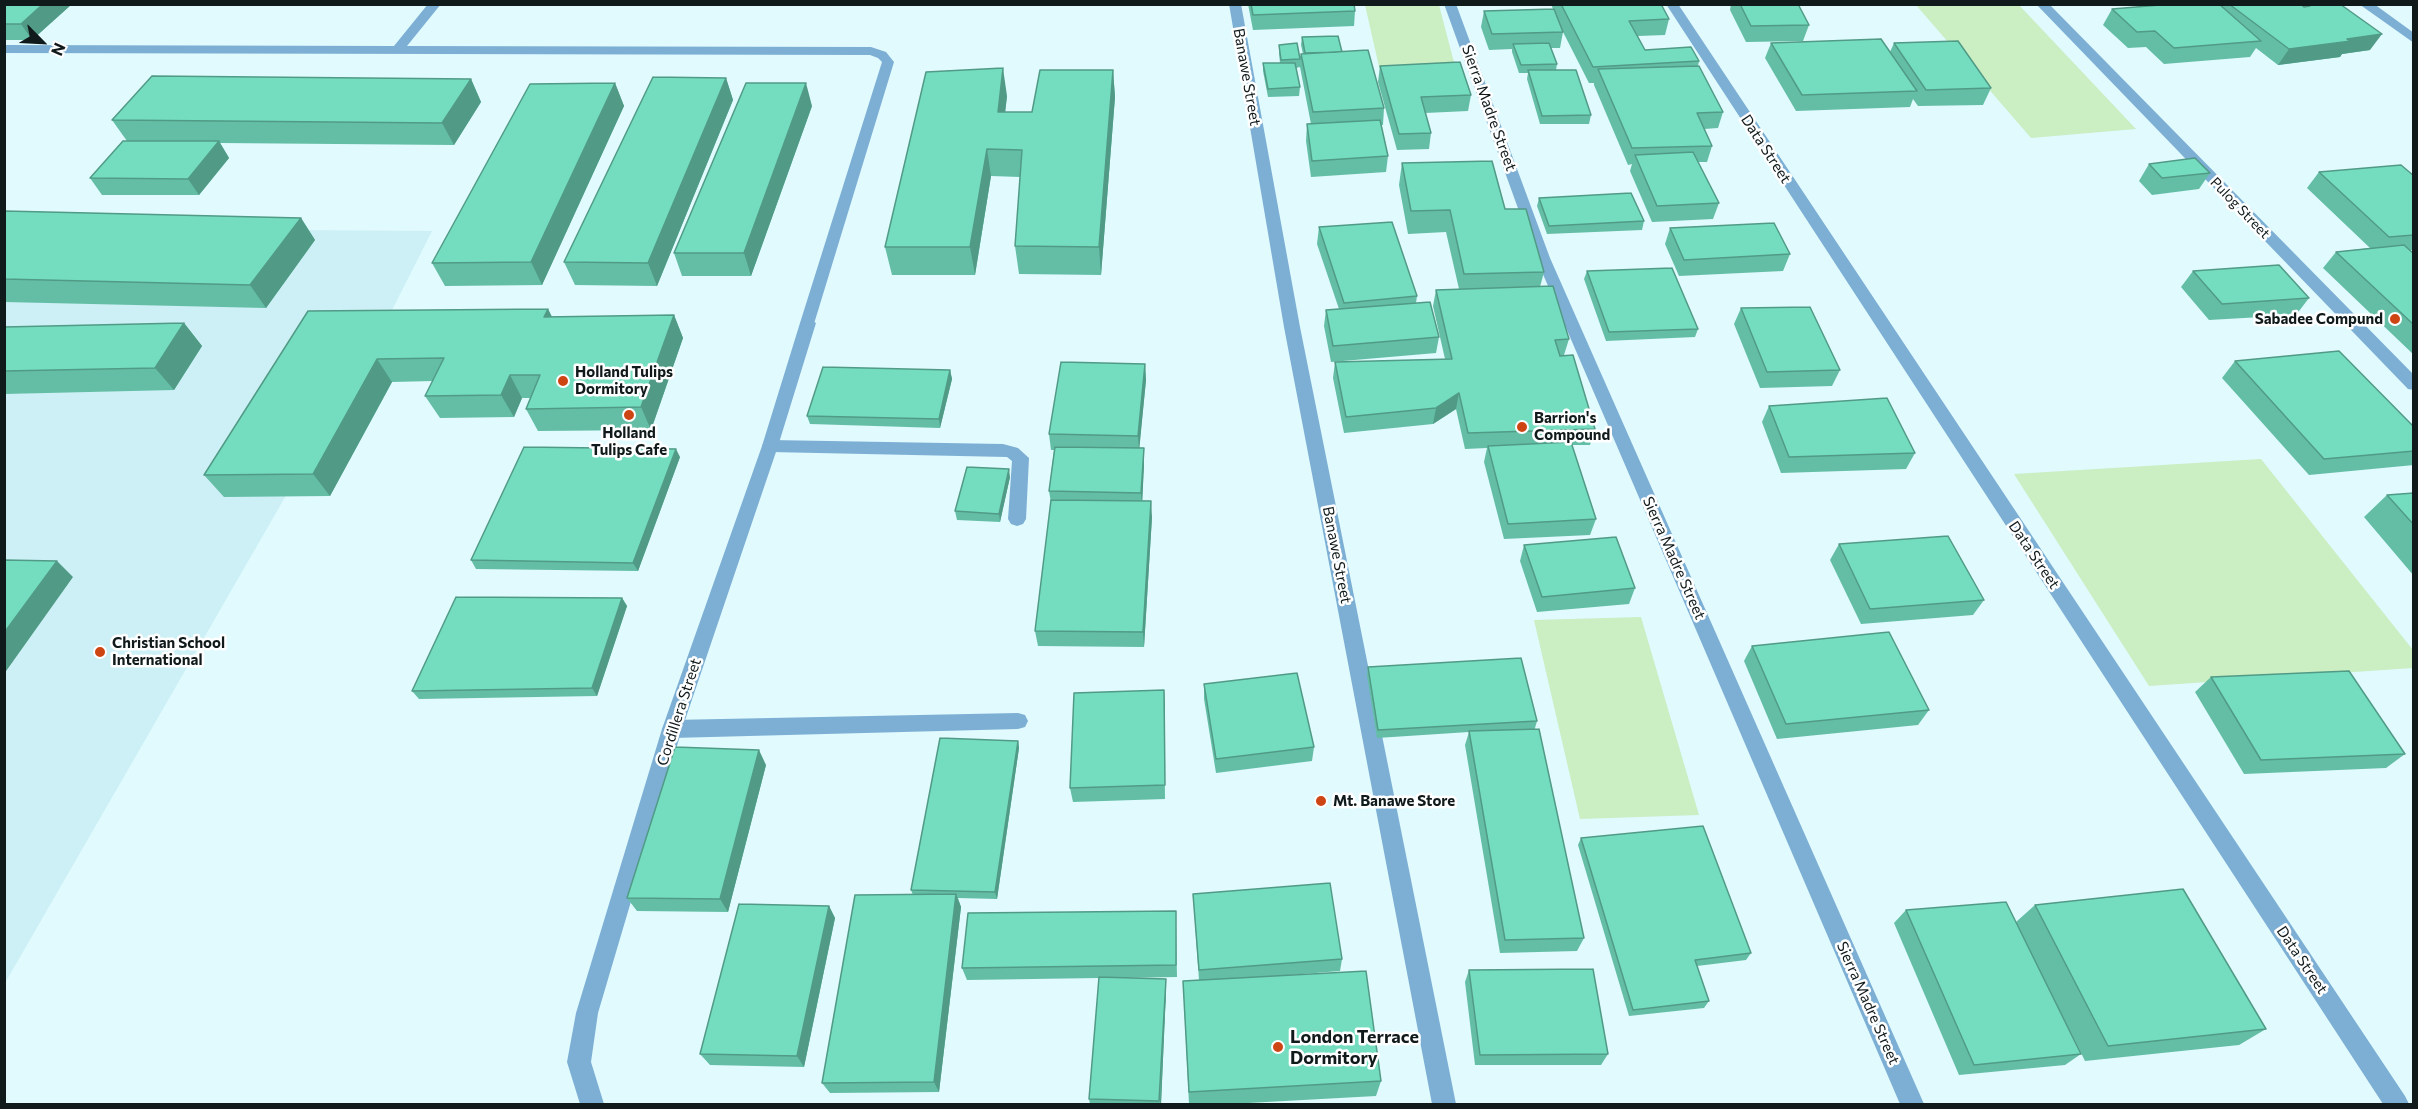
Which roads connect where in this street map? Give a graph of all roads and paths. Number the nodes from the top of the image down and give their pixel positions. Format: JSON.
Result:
{"nodes":[{"id":1,"x":435,"y":4,"type":"edge"},
{"id":2,"x":1235,"y":4,"type":"edge"},
{"id":3,"x":1450,"y":4,"type":"edge"},
{"id":4,"x":1672,"y":4,"type":"edge"},
{"id":5,"x":2042,"y":4,"type":"edge"},
{"id":6,"x":2365,"y":4,"type":"edge"},
{"id":7,"x":2414,"y":39,"type":"edge"},
{"id":8,"x":4,"y":49,"type":"edge"},
{"id":9,"x":397,"y":50,"type":"junction"},
{"id":10,"x":2414,"y":385,"type":"edge"},
{"id":11,"x":770,"y":446,"type":"junction"},
{"id":12,"x":1017,"y":519,"type":"dead end"},
{"id":13,"x":1018,"y":721,"type":"dead end"},
{"id":14,"x":672,"y":729,"type":"junction"},
{"id":15,"x":592,"y":1104,"type":"edge"},
{"id":16,"x":1444,"y":1104,"type":"edge"},
{"id":17,"x":1912,"y":1104,"type":"edge"},
{"id":18,"x":2397,"y":1104,"type":"edge"}],
"edges":[{"from":1,"to":9,"type":"street"},
{"from":2,"to":16,"type":"street","name":"Banawe Street"},
{"from":3,"to":17,"type":"street","name":"Sierra Madre Street"},
{"from":4,"to":18,"type":"street","name":"Data Street"},
{"from":5,"to":10,"type":"street","name":"Pulog Street"},
{"from":6,"to":7,"type":"street"},
{"from":8,"to":9,"type":"street"},
{"from":9,"to":11,"type":"street","name":"Cordillera Street"},
{"from":11,"to":12,"type":"street"},
{"from":11,"to":14,"type":"street","name":"Cordillera Street"},
{"from":13,"to":14,"type":"street"},
{"from":14,"to":15,"type":"street","name":"Cordillera Street"}]}
